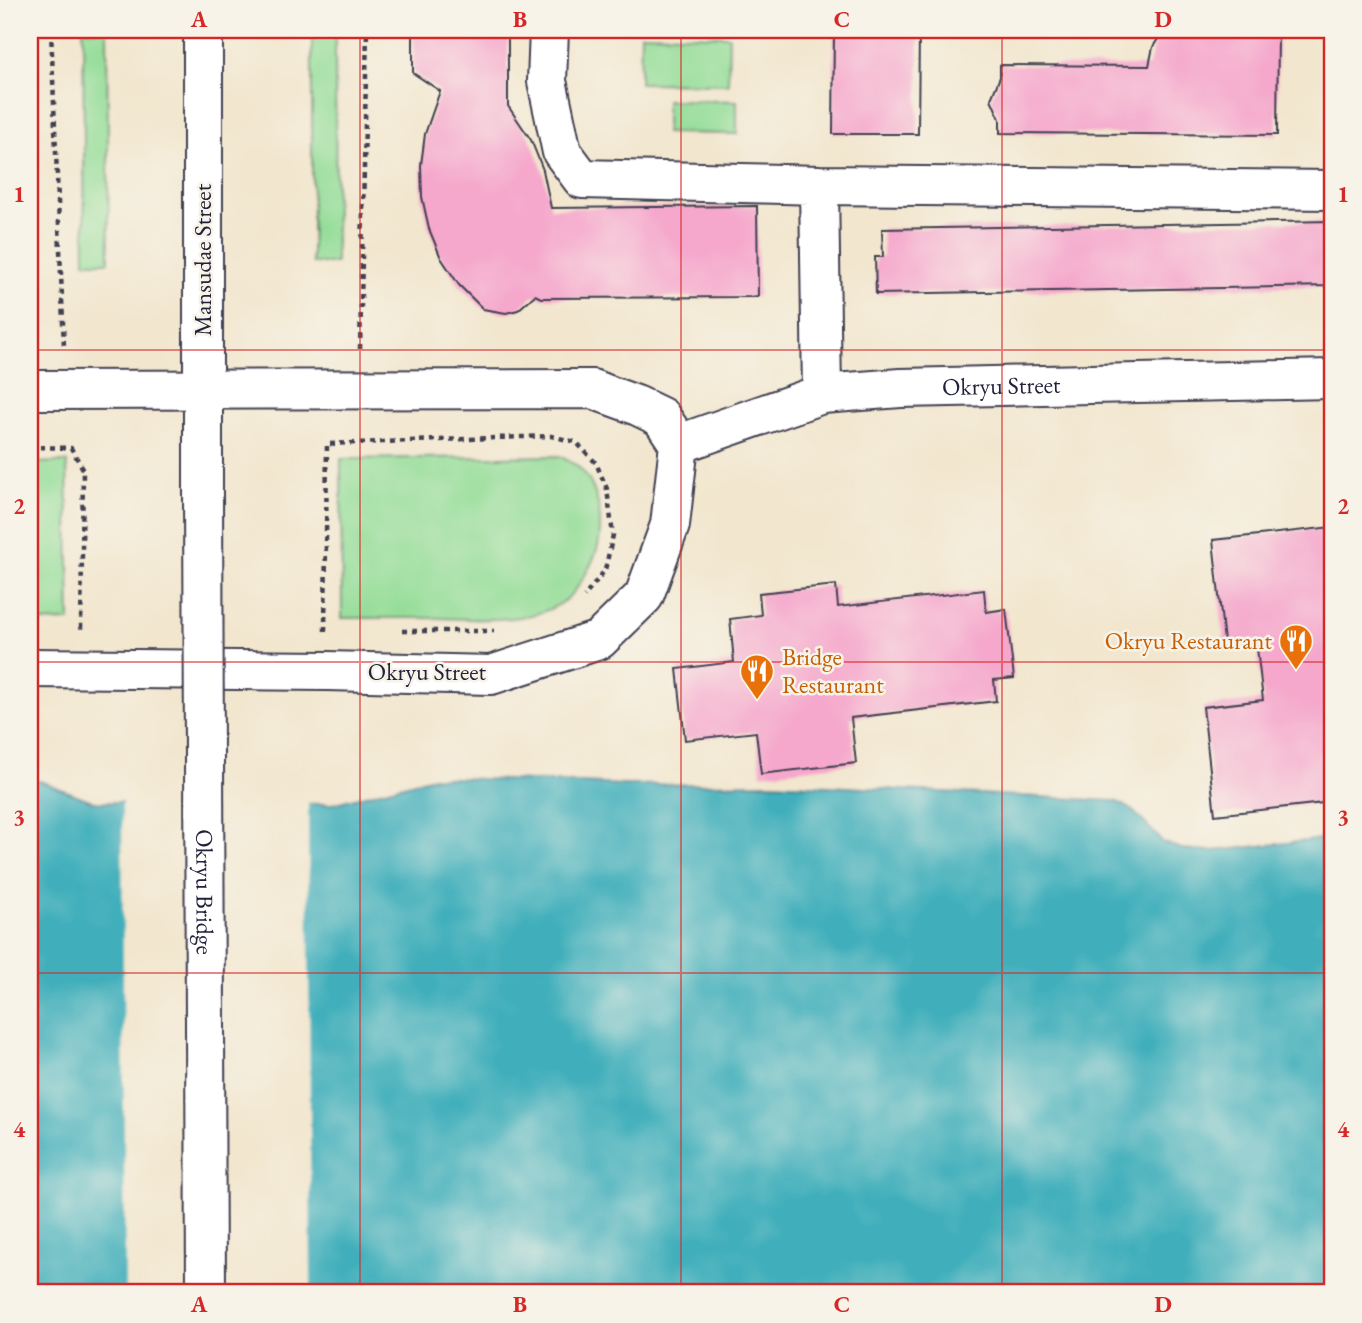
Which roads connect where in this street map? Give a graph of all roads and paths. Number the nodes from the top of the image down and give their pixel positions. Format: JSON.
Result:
{"nodes":[{"id":1,"x":51,"y":30,"type":"edge"},
{"id":2,"x":203,"y":30,"type":"edge"},
{"id":3,"x":367,"y":30,"type":"edge"},
{"id":4,"x":549,"y":30,"type":"edge"},
{"id":5,"x":819,"y":184,"type":"junction"},
{"id":6,"x":1332,"y":190,"type":"edge"},
{"id":7,"x":64,"y":347,"type":"dead end"},
{"id":8,"x":360,"y":349,"type":"dead end"},
{"id":9,"x":1332,"y":379,"type":"edge"},
{"id":10,"x":204,"y":389,"type":"junction"},
{"id":11,"x":30,"y":390,"type":"edge"},
{"id":12,"x":822,"y":394,"type":"junction"},
{"id":13,"x":679,"y":444,"type":"junction"},
{"id":14,"x":30,"y":447,"type":"edge"},
{"id":15,"x":203,"y":490,"type":"joint"},
{"id":16,"x":581,"y":602,"type":"dead end"},
{"id":17,"x":325,"y":631,"type":"dead end"},
{"id":18,"x":392,"y":631,"type":"dead end"},
{"id":19,"x":498,"y":631,"type":"dead end"},
{"id":20,"x":81,"y":635,"type":"dead end"},
{"id":21,"x":30,"y":668,"type":"edge"},
{"id":22,"x":206,"y":1293,"type":"edge"}],
"edges":[{"from":1,"to":7,"type":"path"},
{"from":2,"to":10,"type":"street","name":"Mansudae Street"},
{"from":3,"to":8,"type":"path"},
{"from":4,"to":5,"type":"street"},
{"from":5,"to":6,"type":"street"},
{"from":5,"to":12,"type":"street"},
{"from":9,"to":12,"type":"street","name":"Okryu Street"},
{"from":10,"to":11,"type":"street"},
{"from":10,"to":13,"type":"street"},
{"from":10,"to":15,"type":"street","name":"Mansudae Street"},
{"from":12,"to":13,"type":"street","name":"Okryu Street"},
{"from":13,"to":21,"type":"street","name":"Okryu Street"},
{"from":14,"to":20,"type":"path"},
{"from":15,"to":22,"type":"street","name":"Okryu Bridge","bridge":true},
{"from":16,"to":17,"type":"path"},
{"from":18,"to":19,"type":"path"}]}
